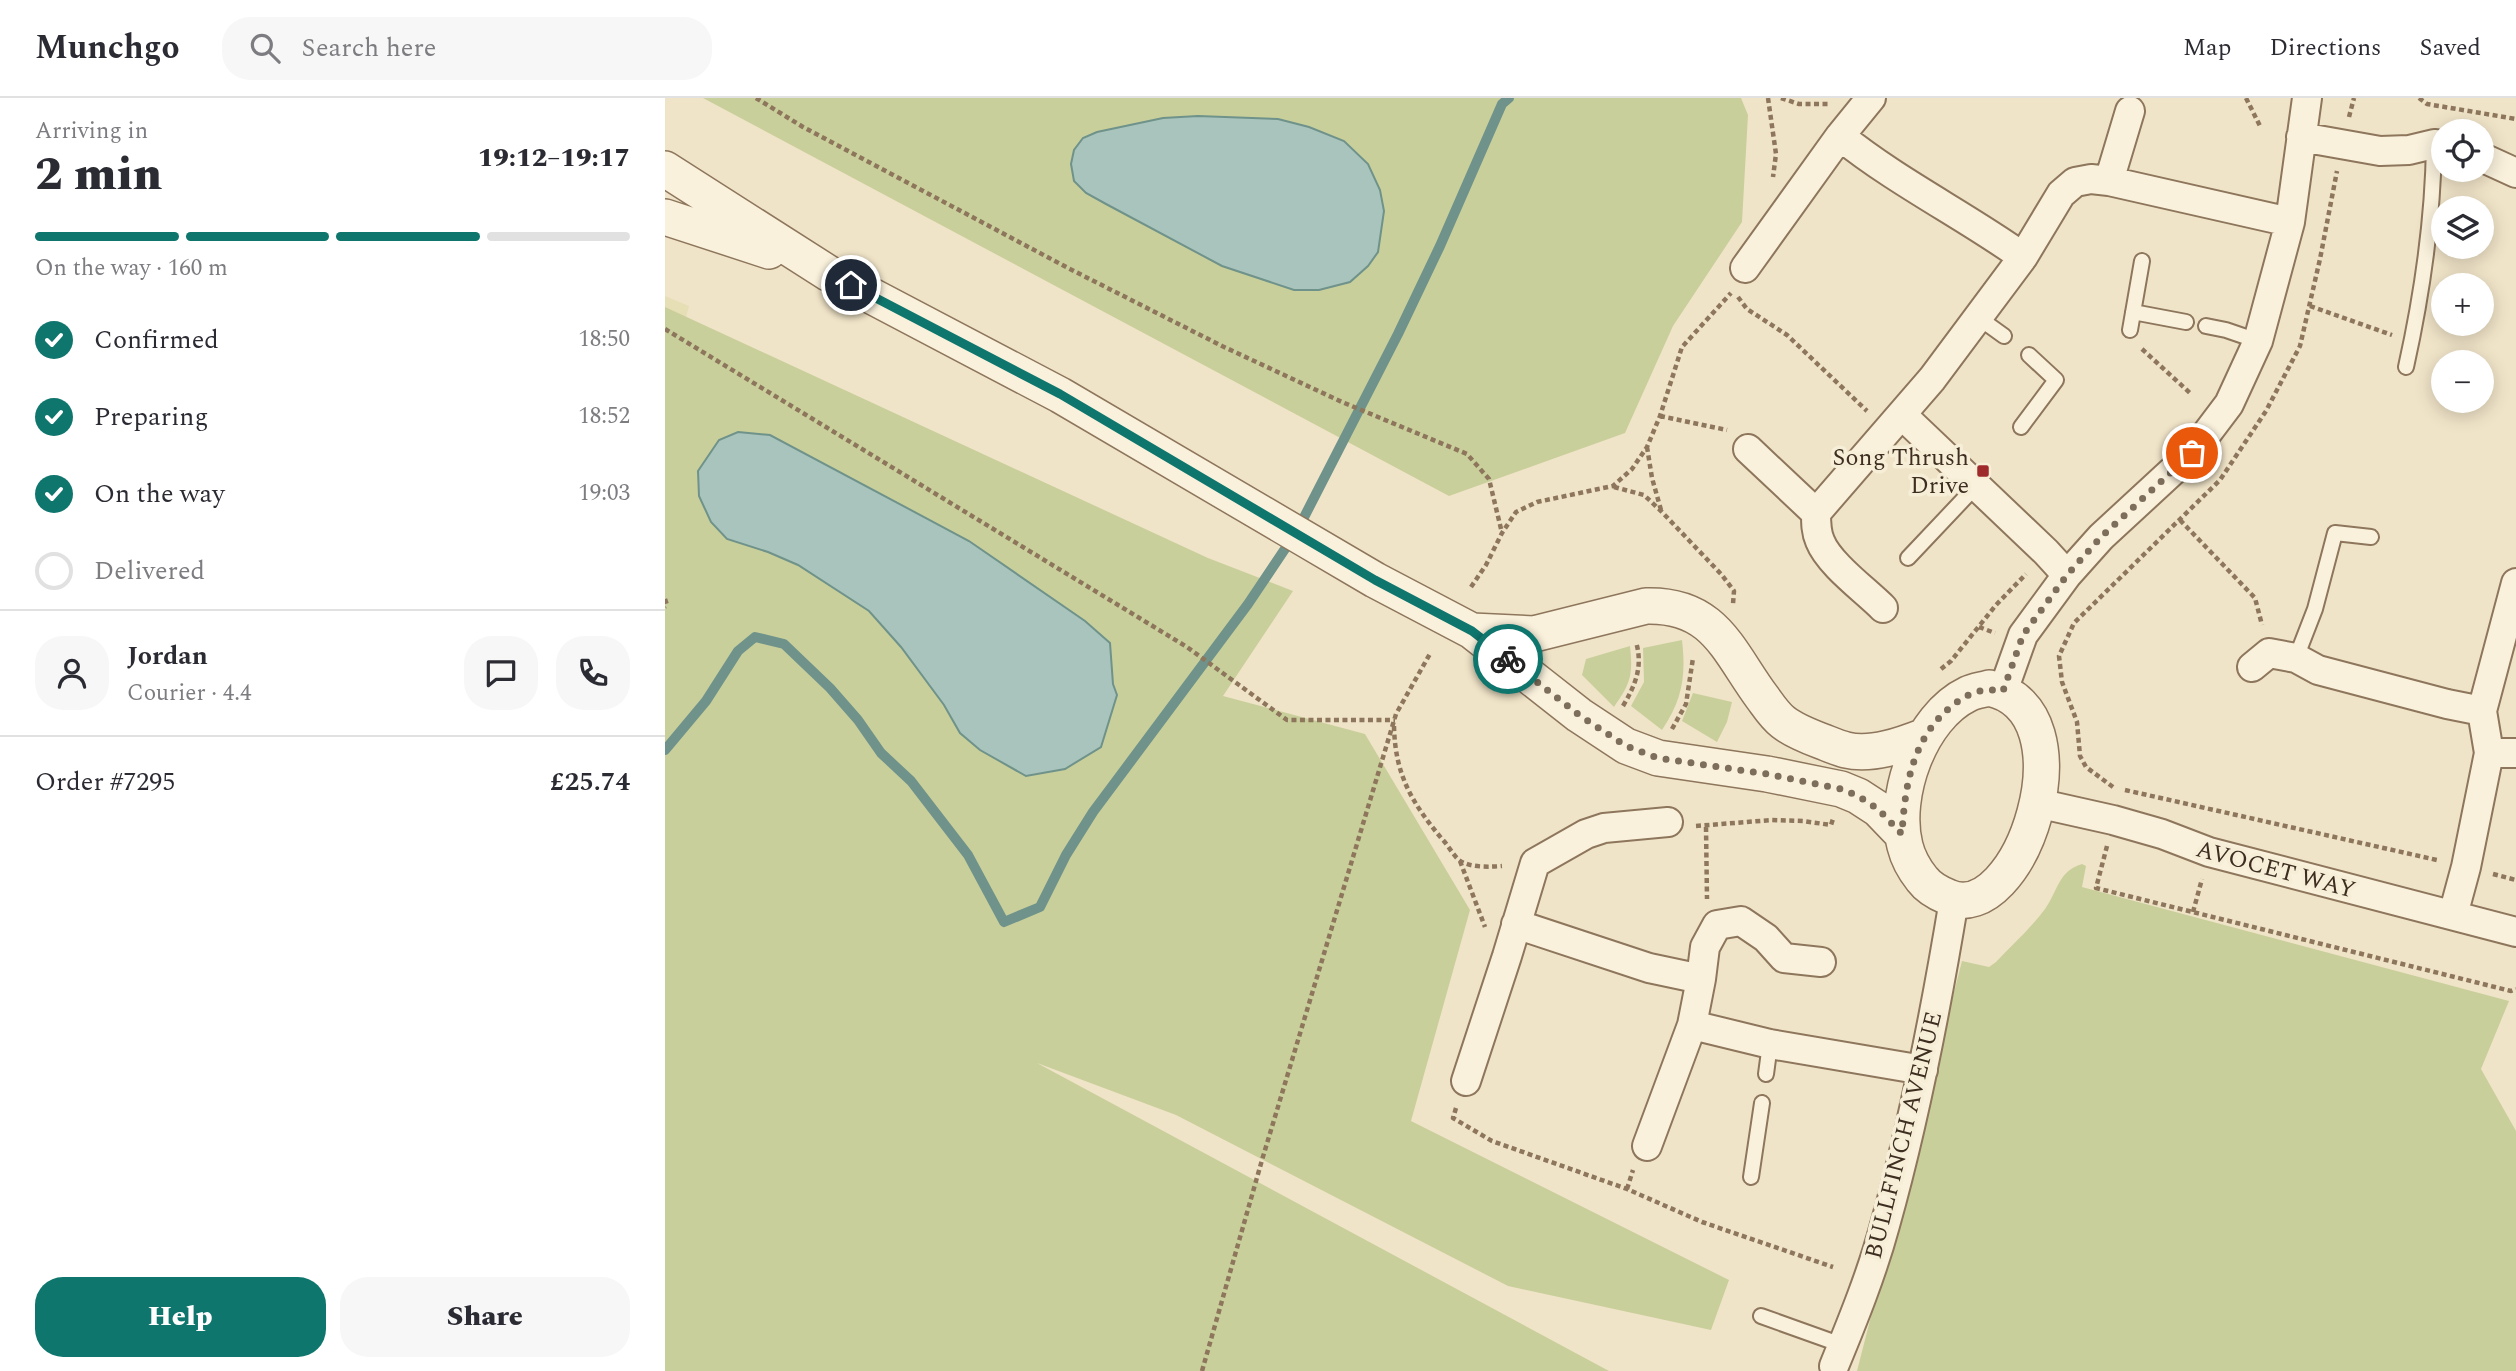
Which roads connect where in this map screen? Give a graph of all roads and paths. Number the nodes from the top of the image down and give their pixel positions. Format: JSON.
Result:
{"nodes":[{"id":1,"x":756,"y":98,"type":"edge"},
{"id":2,"x":1768,"y":98,"type":"edge"},
{"id":3,"x":1781,"y":98,"type":"edge"},
{"id":4,"x":2246,"y":98,"type":"edge"},
{"id":5,"x":2307,"y":98,"type":"edge"},
{"id":6,"x":2354,"y":98,"type":"edge"},
{"id":7,"x":2419,"y":98,"type":"edge"},
{"id":8,"x":1868,"y":101,"type":"edge"},
{"id":9,"x":2130,"y":111,"type":"dead end"},
{"id":10,"x":2348,"y":119,"type":"dead end"},
{"id":11,"x":2516,"y":119,"type":"edge"},
{"id":12,"x":2261,"y":128,"type":"dead end"},
{"id":13,"x":1840,"y":136,"type":"junction"},
{"id":14,"x":2301,"y":137,"type":"junction"},
{"id":15,"x":2431,"y":146,"type":"edge"},
{"id":16,"x":2494,"y":163,"type":"edge"},
{"id":17,"x":665,"y":169,"type":"edge"},
{"id":18,"x":2516,"y":173,"type":"edge"},
{"id":19,"x":2109,"y":181,"type":"junction"},
{"id":20,"x":2433,"y":182,"type":"edge"},
{"id":21,"x":665,"y":217,"type":"edge"},
{"id":22,"x":2290,"y":222,"type":"junction"},
{"id":23,"x":1776,"y":223,"type":"junction"},
{"id":24,"x":2023,"y":257,"type":"junction"},
{"id":25,"x":2142,"y":261,"type":"dead end"},
{"id":26,"x":828,"y":273,"type":"junction"},
{"id":27,"x":1739,"y":279,"type":"junction"},
{"id":28,"x":2310,"y":306,"type":"dead end"},
{"id":29,"x":2133,"y":312,"type":"junction"},
{"id":30,"x":1979,"y":318,"type":"junction"},
{"id":31,"x":2186,"y":322,"type":"dead end"},
{"id":32,"x":2206,"y":326,"type":"dead end"},
{"id":33,"x":665,"y":329,"type":"edge"},
{"id":34,"x":2130,"y":330,"type":"joint"},
{"id":35,"x":2004,"y":336,"type":"dead end"},
{"id":36,"x":2258,"y":341,"type":"junction"},
{"id":37,"x":2412,"y":343,"type":"junction"},
{"id":38,"x":2028,"y":355,"type":"dead end"},
{"id":39,"x":2406,"y":368,"type":"dead end"},
{"id":40,"x":2190,"y":393,"type":"dead end"},
{"id":41,"x":1660,"y":416,"type":"junction"},
{"id":42,"x":1896,"y":423,"type":"junction"},
{"id":43,"x":2021,"y":427,"type":"dead end"},
{"id":44,"x":1647,"y":447,"type":"junction"},
{"id":45,"x":1748,"y":449,"type":"joint"},
{"id":46,"x":1976,"y":485,"type":"junction"},
{"id":47,"x":1613,"y":486,"type":"junction"},
{"id":48,"x":1661,"y":511,"type":"junction"},
{"id":49,"x":1816,"y":513,"type":"junction"},
{"id":50,"x":2180,"y":520,"type":"dead end"},
{"id":51,"x":1502,"y":533,"type":"junction"},
{"id":52,"x":2371,"y":537,"type":"dead end"},
{"id":53,"x":1908,"y":558,"type":"dead end"},
{"id":54,"x":2031,"y":568,"type":"dead end"},
{"id":55,"x":2067,"y":575,"type":"junction"},
{"id":56,"x":2516,"y":583,"type":"edge"},
{"id":57,"x":1471,"y":587,"type":"dead end"},
{"id":58,"x":665,"y":599,"type":"edge"},
{"id":59,"x":665,"y":607,"type":"edge"},
{"id":60,"x":1883,"y":608,"type":"dead end"},
{"id":61,"x":1622,"y":611,"type":"junction"},
{"id":62,"x":1728,"y":611,"type":"dead end"},
{"id":63,"x":1689,"y":612,"type":"junction"},
{"id":64,"x":1472,"y":631,"type":"junction"},
{"id":65,"x":1431,"y":652,"type":"dead end"},
{"id":66,"x":2272,"y":660,"type":"junction"},
{"id":67,"x":1933,"y":675,"type":"dead end"},
{"id":68,"x":2003,"y":691,"type":"junction"},
{"id":69,"x":2482,"y":711,"type":"junction"},
{"id":70,"x":1395,"y":717,"type":"junction"},
{"id":71,"x":1604,"y":732,"type":"junction"},
{"id":72,"x":1925,"y":736,"type":"junction"},
{"id":73,"x":2503,"y":753,"type":"edge"},
{"id":74,"x":1658,"y":758,"type":"junction"},
{"id":75,"x":2119,"y":789,"type":"dead end"},
{"id":76,"x":2037,"y":803,"type":"junction"},
{"id":77,"x":1668,"y":822,"type":"joint"},
{"id":78,"x":1831,"y":825,"type":"dead end"},
{"id":79,"x":1706,"y":827,"type":"junction"},
{"id":80,"x":1902,"y":834,"type":"junction"},
{"id":81,"x":1460,"y":861,"type":"junction"},
{"id":82,"x":1535,"y":863,"type":"junction"},
{"id":83,"x":2103,"y":865,"type":"dead end"},
{"id":84,"x":2466,"y":867,"type":"junction"},
{"id":85,"x":1954,"y":900,"type":"junction"},
{"id":86,"x":2453,"y":915,"type":"junction"},
{"id":87,"x":1516,"y":924,"type":"junction"},
{"id":88,"x":1717,"y":925,"type":"junction"},
{"id":89,"x":2516,"y":932,"type":"edge"},
{"id":90,"x":1507,"y":956,"type":"junction"},
{"id":91,"x":1821,"y":962,"type":"dead end"},
{"id":92,"x":1702,"y":979,"type":"junction"},
{"id":93,"x":2516,"y":989,"type":"edge"},
{"id":94,"x":1692,"y":1025,"type":"junction"},
{"id":95,"x":1770,"y":1044,"type":"junction"},
{"id":96,"x":1923,"y":1070,"type":"junction"},
{"id":97,"x":1766,"y":1074,"type":"dead end"},
{"id":98,"x":1466,"y":1081,"type":"joint"},
{"id":99,"x":1762,"y":1103,"type":"dead end"},
{"id":100,"x":1647,"y":1146,"type":"dead end"},
{"id":101,"x":1751,"y":1177,"type":"dead end"},
{"id":102,"x":1833,"y":1267,"type":"dead end"},
{"id":103,"x":1761,"y":1316,"type":"dead end"},
{"id":104,"x":1838,"y":1356,"type":"joint"},
{"id":105,"x":1202,"y":1371,"type":"edge"}],
"edges":[{"from":1,"to":51,"type":"path"},
{"from":2,"to":23,"type":"path"},
{"from":3,"to":8,"type":"path"},
{"from":4,"to":12,"type":"path"},
{"from":5,"to":14,"type":"street"},
{"from":6,"to":10,"type":"path"},
{"from":7,"to":11,"type":"path"},
{"from":8,"to":13,"type":"street"},
{"from":9,"to":19,"type":"street"},
{"from":13,"to":23,"type":"street"},
{"from":13,"to":24,"type":"street"},
{"from":14,"to":15,"type":"street"},
{"from":14,"to":22,"type":"street"},
{"from":16,"to":18,"type":"street"},
{"from":17,"to":26,"type":"street"},
{"from":19,"to":22,"type":"street"},
{"from":19,"to":24,"type":"street"},
{"from":20,"to":37,"type":"lane"},
{"from":21,"to":26,"type":"street"},
{"from":22,"to":36,"type":"street"},
{"from":23,"to":27,"type":"street"},
{"from":24,"to":30,"type":"street"},
{"from":25,"to":29,"type":"lane"},
{"from":26,"to":64,"type":"street"},
{"from":27,"to":41,"type":"path"},
{"from":27,"to":42,"type":"path"},
{"from":28,"to":37,"type":"path"},
{"from":29,"to":31,"type":"lane"},
{"from":29,"to":34,"type":"lane"},
{"from":30,"to":35,"type":"lane"},
{"from":30,"to":42,"type":"street"},
{"from":32,"to":36,"type":"lane"},
{"from":33,"to":70,"type":"path"},
{"from":34,"to":40,"type":"path"},
{"from":36,"to":55,"type":"street"},
{"from":37,"to":39,"type":"lane"},
{"from":38,"to":43,"type":"lane"},
{"from":41,"to":44,"type":"path"},
{"from":41,"to":45,"type":"path"},
{"from":42,"to":46,"type":"street"},
{"from":42,"to":49,"type":"street"},
{"from":44,"to":47,"type":"path"},
{"from":44,"to":48,"type":"path"},
{"from":45,"to":49,"type":"street"},
{"from":46,"to":53,"type":"lane"},
{"from":46,"to":55,"type":"street"},
{"from":47,"to":48,"type":"path"},
{"from":47,"to":51,"type":"path"},
{"from":48,"to":62,"type":"path"},
{"from":49,"to":60,"type":"street"},
{"from":50,"to":66,"type":"path"},
{"from":51,"to":57,"type":"path"},
{"from":52,"to":66,"type":"lane"},
{"from":54,"to":67,"type":"path"},
{"from":55,"to":68,"type":"street"},
{"from":56,"to":69,"type":"street"},
{"from":58,"to":59,"type":"path"},
{"from":61,"to":63,"type":"street"},
{"from":61,"to":64,"type":"street"},
{"from":61,"to":71,"type":"path"},
{"from":63,"to":72,"type":"street"},
{"from":63,"to":74,"type":"path"},
{"from":64,"to":71,"type":"street"},
{"from":65,"to":70,"type":"path"},
{"from":66,"to":69,"type":"street"},
{"from":68,"to":72,"type":"street"},
{"from":68,"to":76,"type":"street"},
{"from":69,"to":73,"type":"street"},
{"from":70,"to":81,"type":"path"},
{"from":70,"to":105,"type":"path"},
{"from":71,"to":74,"type":"street"},
{"from":72,"to":80,"type":"street"},
{"from":73,"to":84,"type":"street"},
{"from":74,"to":80,"type":"street"},
{"from":75,"to":84,"type":"path"},
{"from":76,"to":85,"type":"street"},
{"from":76,"to":86,"type":"street","name":"AVOCET WAY"},
{"from":77,"to":79,"type":"path"},
{"from":77,"to":82,"type":"street"},
{"from":78,"to":79,"type":"path"},
{"from":79,"to":88,"type":"path"},
{"from":80,"to":85,"type":"street"},
{"from":81,"to":82,"type":"path"},
{"from":81,"to":90,"type":"path"},
{"from":82,"to":87,"type":"street"},
{"from":83,"to":93,"type":"path"},
{"from":84,"to":86,"type":"street"},
{"from":85,"to":96,"type":"street","name":"BULLFINCH AVENUE"},
{"from":86,"to":89,"type":"street","name":"AVOCET WAY"},
{"from":87,"to":90,"type":"street"},
{"from":87,"to":92,"type":"street"},
{"from":88,"to":91,"type":"street"},
{"from":88,"to":92,"type":"street"},
{"from":90,"to":98,"type":"street"},
{"from":92,"to":94,"type":"street"},
{"from":94,"to":95,"type":"street"},
{"from":94,"to":100,"type":"street"},
{"from":95,"to":96,"type":"street"},
{"from":95,"to":97,"type":"lane"},
{"from":96,"to":104,"type":"street","name":"BULLFINCH AVENUE"},
{"from":98,"to":102,"type":"path"},
{"from":99,"to":101,"type":"lane"},
{"from":103,"to":104,"type":"lane"}]}
